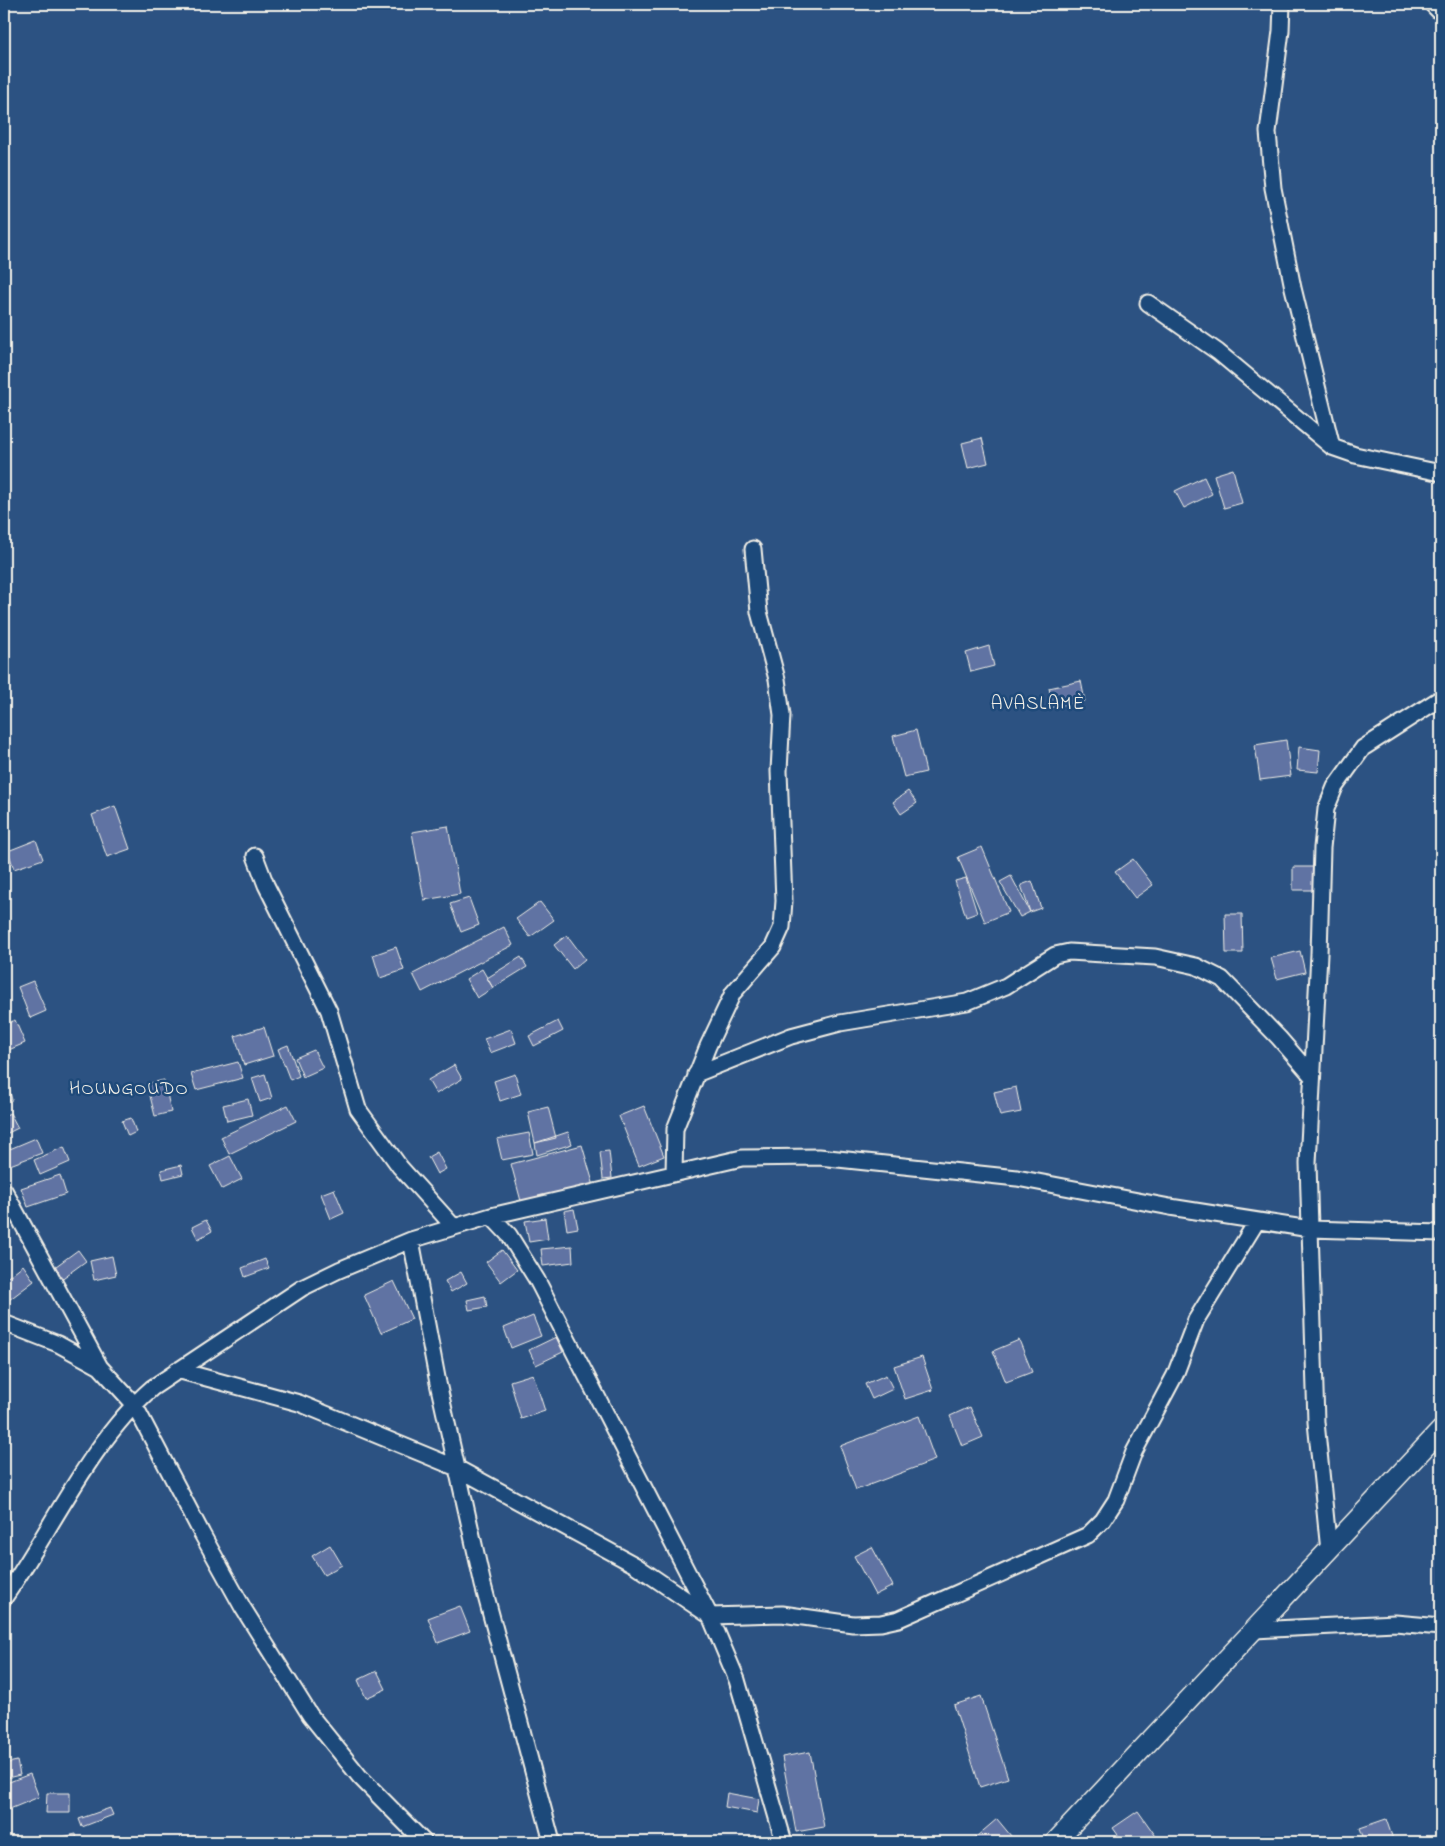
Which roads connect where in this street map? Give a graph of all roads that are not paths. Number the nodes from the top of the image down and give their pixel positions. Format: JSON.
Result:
{"nodes":[{"id":1,"x":1282,"y":4,"type":"edge"},
{"id":2,"x":1432,"y":4,"type":"edge"},
{"id":3,"x":1441,"y":13,"type":"edge"},
{"id":4,"x":1148,"y":303,"type":"dead end"},
{"id":5,"x":1332,"y":447,"type":"junction"},
{"id":6,"x":1441,"y":473,"type":"edge"},
{"id":7,"x":753,"y":549,"type":"dead end"},
{"id":8,"x":1441,"y":698,"type":"edge"},
{"id":9,"x":1441,"y":711,"type":"edge"},
{"id":10,"x":1422,"y":712,"type":"junction"},
{"id":11,"x":255,"y":856,"type":"dead end"},
{"id":12,"x":696,"y":1074,"type":"junction"},
{"id":13,"x":1312,"y":1076,"type":"junction"},
{"id":14,"x":674,"y":1173,"type":"junction"},
{"id":15,"x":4,"y":1190,"type":"edge"},
{"id":16,"x":491,"y":1216,"type":"junction"},
{"id":17,"x":1257,"y":1221,"type":"junction"},
{"id":18,"x":454,"y":1227,"type":"junction"},
{"id":19,"x":1310,"y":1229,"type":"junction"},
{"id":20,"x":1441,"y":1233,"type":"edge"},
{"id":21,"x":411,"y":1240,"type":"junction"},
{"id":22,"x":4,"y":1323,"type":"edge"},
{"id":23,"x":100,"y":1367,"type":"junction"},
{"id":24,"x":177,"y":1370,"type":"junction"},
{"id":25,"x":134,"y":1404,"type":"junction"},
{"id":26,"x":1441,"y":1430,"type":"edge"},
{"id":27,"x":456,"y":1468,"type":"junction"},
{"id":28,"x":1329,"y":1551,"type":"junction"},
{"id":29,"x":4,"y":1598,"type":"edge"},
{"id":30,"x":710,"y":1616,"type":"junction"},
{"id":31,"x":1441,"y":1627,"type":"edge"},
{"id":32,"x":1255,"y":1630,"type":"junction"},
{"id":33,"x":424,"y":1842,"type":"edge"},
{"id":34,"x":552,"y":1842,"type":"edge"},
{"id":35,"x":784,"y":1842,"type":"edge"},
{"id":36,"x":1055,"y":1842,"type":"edge"}],
"edges":[{"from":1,"to":5,"type":"street"},
{"from":2,"to":3,"type":"street"},
{"from":4,"to":5,"type":"street"},
{"from":5,"to":6,"type":"street"},
{"from":7,"to":12,"type":"street"},
{"from":8,"to":10,"type":"street"},
{"from":9,"to":10,"type":"street"},
{"from":10,"to":13,"type":"street"},
{"from":11,"to":18,"type":"street"},
{"from":12,"to":13,"type":"street"},
{"from":12,"to":14,"type":"street"},
{"from":13,"to":19,"type":"street"},
{"from":14,"to":16,"type":"street"},
{"from":14,"to":17,"type":"street"},
{"from":15,"to":23,"type":"street"},
{"from":16,"to":18,"type":"street"},
{"from":16,"to":30,"type":"street"},
{"from":17,"to":19,"type":"street"},
{"from":17,"to":30,"type":"street"},
{"from":18,"to":21,"type":"street"},
{"from":19,"to":20,"type":"street"},
{"from":19,"to":28,"type":"street"},
{"from":21,"to":24,"type":"street"},
{"from":21,"to":27,"type":"street"},
{"from":22,"to":23,"type":"street"},
{"from":23,"to":25,"type":"street"},
{"from":24,"to":25,"type":"street"},
{"from":24,"to":27,"type":"street"},
{"from":25,"to":29,"type":"street"},
{"from":25,"to":33,"type":"street"},
{"from":26,"to":28,"type":"street"},
{"from":27,"to":30,"type":"street"},
{"from":27,"to":34,"type":"street"},
{"from":28,"to":32,"type":"street"},
{"from":30,"to":35,"type":"street"},
{"from":31,"to":32,"type":"street"},
{"from":32,"to":36,"type":"street"}]}
